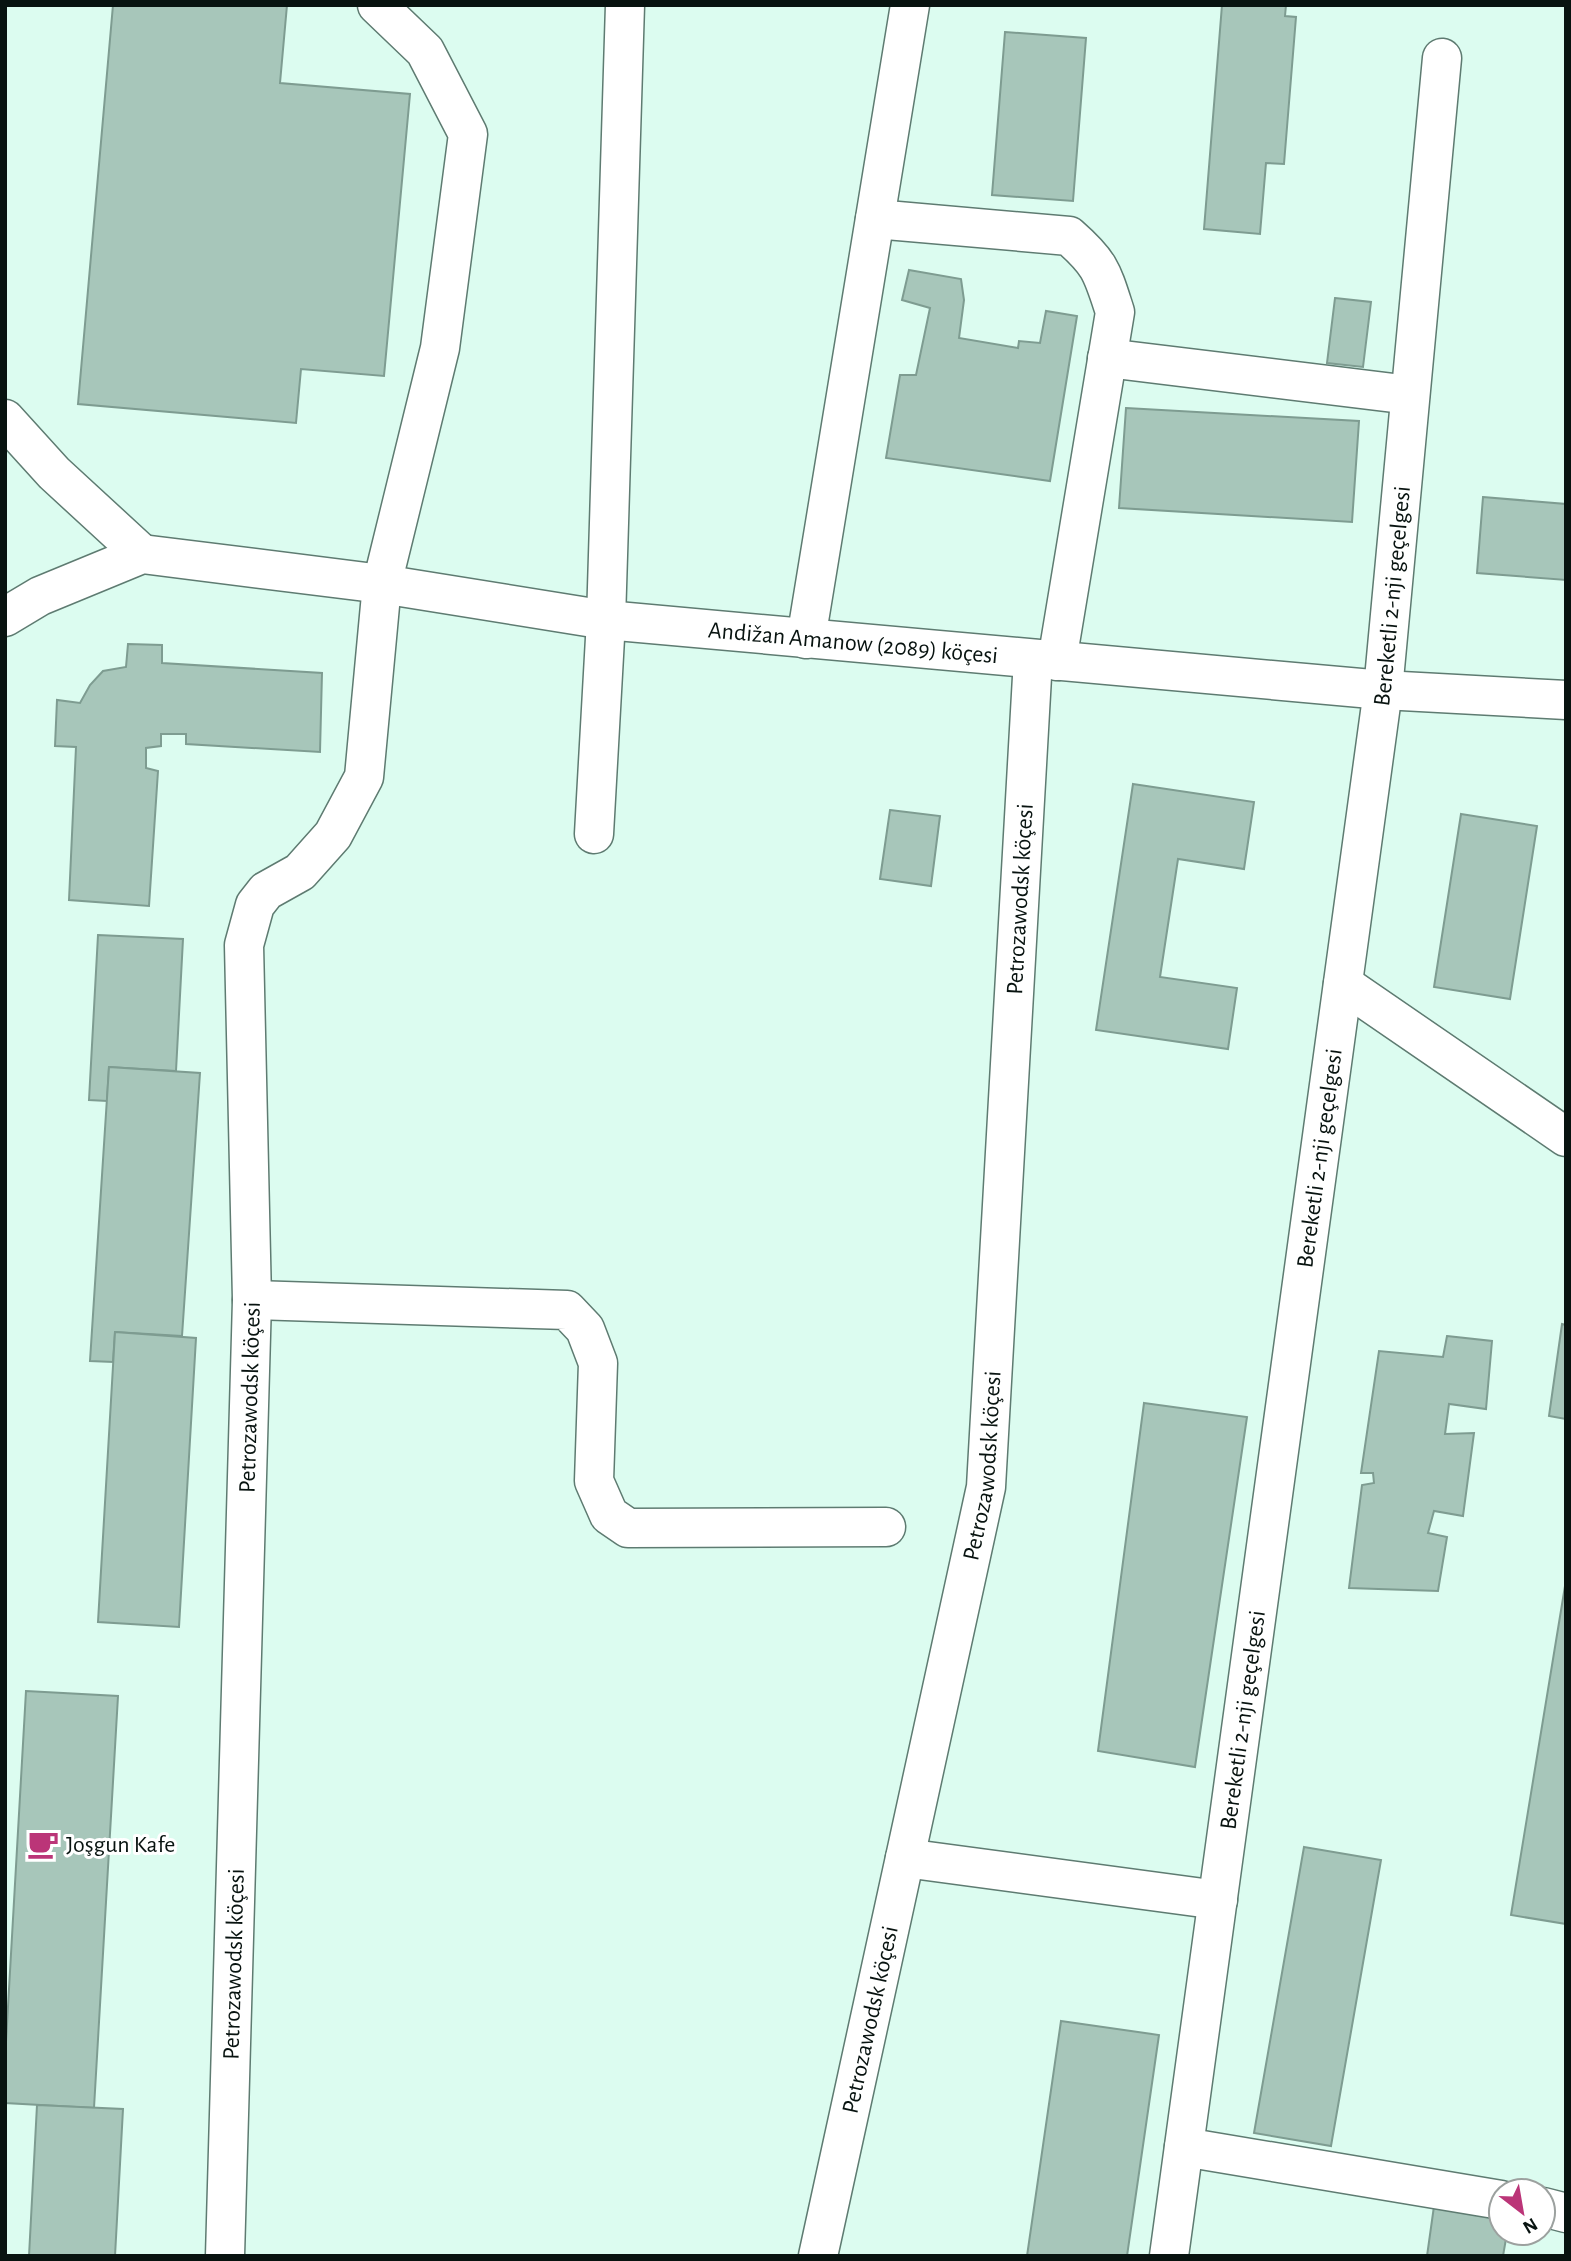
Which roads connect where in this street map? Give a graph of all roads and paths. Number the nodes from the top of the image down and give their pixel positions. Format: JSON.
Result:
{"nodes":[{"id":1,"x":377,"y":5,"type":"edge"},
{"id":2,"x":625,"y":5,"type":"edge"},
{"id":3,"x":910,"y":5,"type":"edge"},
{"id":4,"x":1442,"y":58,"type":"dead end"},
{"id":5,"x":875,"y":219,"type":"junction"},
{"id":6,"x":1107,"y":358,"type":"junction"},
{"id":7,"x":1410,"y":395,"type":"junction"},
{"id":8,"x":5,"y":419,"type":"edge"},
{"id":9,"x":142,"y":554,"type":"junction"},
{"id":10,"x":382,"y":584,"type":"junction"},
{"id":11,"x":5,"y":617,"type":"edge"},
{"id":12,"x":606,"y":620,"type":"junction"},
{"id":13,"x":806,"y":639,"type":"junction"},
{"id":14,"x":1045,"y":660,"type":"junction"},
{"id":15,"x":1383,"y":690,"type":"junction"},
{"id":16,"x":1566,"y":700,"type":"edge"},
{"id":17,"x":594,"y":834,"type":"dead end"},
{"id":18,"x":1343,"y":984,"type":"junction"},
{"id":19,"x":1566,"y":1137,"type":"edge"},
{"id":20,"x":252,"y":1300,"type":"junction"},
{"id":21,"x":886,"y":1527,"type":"dead end"},
{"id":22,"x":905,"y":1858,"type":"junction"},
{"id":23,"x":1218,"y":1900,"type":"junction"},
{"id":24,"x":1184,"y":2147,"type":"junction"},
{"id":25,"x":1487,"y":2198,"type":"edge"},
{"id":26,"x":225,"y":2256,"type":"edge"},
{"id":27,"x":818,"y":2256,"type":"edge"},
{"id":28,"x":1169,"y":2256,"type":"edge"}],
"edges":[{"from":1,"to":10,"type":"street","name":"Petrozawodsk köçesi"},
{"from":2,"to":12,"type":"street"},
{"from":3,"to":5,"type":"street"},
{"from":4,"to":7,"type":"street","name":"Bereketli 2-nji geçelgesi"},
{"from":5,"to":6,"type":"street","name":"Petrozawodsk köçesi"},
{"from":5,"to":13,"type":"street"},
{"from":6,"to":7,"type":"street"},
{"from":6,"to":14,"type":"street","name":"Petrozawodsk köçesi"},
{"from":7,"to":15,"type":"street","name":"Bereketli 2-nji geçelgesi"},
{"from":8,"to":9,"type":"street"},
{"from":9,"to":10,"type":"street","name":"Andižan Amanow (2089) köçesi"},
{"from":9,"to":11,"type":"street","name":"Andižan Amanow (2089) köçesi"},
{"from":10,"to":12,"type":"street","name":"Andižan Amanow (2089) köçesi"},
{"from":10,"to":20,"type":"street","name":"Petrozawodsk köçesi"},
{"from":12,"to":13,"type":"street","name":"Andižan Amanow (2089) köçesi"},
{"from":12,"to":17,"type":"street"},
{"from":13,"to":14,"type":"street","name":"Andižan Amanow (2089) köçesi"},
{"from":14,"to":15,"type":"street","name":"Andižan Amanow (2089) köçesi"},
{"from":14,"to":22,"type":"street","name":"Petrozawodsk köçesi"},
{"from":15,"to":16,"type":"street","name":"Andižan Amanow (2089) köçesi"},
{"from":15,"to":18,"type":"street","name":"Bereketli 2-nji geçelgesi"},
{"from":18,"to":19,"type":"street"},
{"from":18,"to":23,"type":"street","name":"Bereketli 2-nji geçelgesi"},
{"from":20,"to":21,"type":"street"},
{"from":20,"to":26,"type":"street","name":"Petrozawodsk köçesi"},
{"from":22,"to":23,"type":"street"},
{"from":22,"to":27,"type":"street","name":"Petrozawodsk köçesi"},
{"from":23,"to":24,"type":"street","name":"Bereketli 2-nji geçelgesi"},
{"from":24,"to":25,"type":"street"},
{"from":24,"to":28,"type":"street","name":"Bereketli 2-nji geçelgesi"}]}
